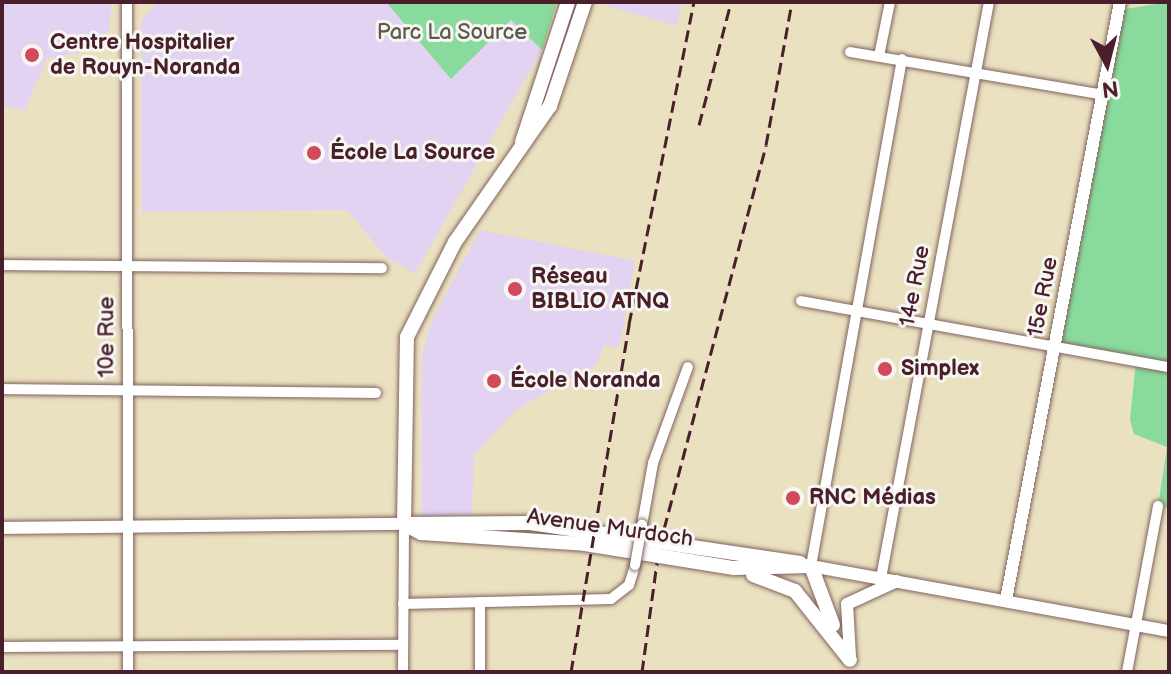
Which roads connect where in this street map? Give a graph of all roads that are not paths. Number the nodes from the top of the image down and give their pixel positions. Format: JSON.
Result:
{"nodes":[{"id":1,"x":127,"y":2,"type":"edge"},
{"id":2,"x":568,"y":2,"type":"edge"},
{"id":3,"x":585,"y":2,"type":"edge"},
{"id":4,"x":890,"y":2,"type":"edge"},
{"id":5,"x":989,"y":2,"type":"edge"},
{"id":6,"x":1120,"y":2,"type":"edge"},
{"id":7,"x":850,"y":52,"type":"dead end"},
{"id":8,"x":879,"y":56,"type":"junction"},
{"id":9,"x":902,"y":59,"type":"junction"},
{"id":10,"x":976,"y":72,"type":"junction"},
{"id":11,"x":1103,"y":95,"type":"junction"},
{"id":12,"x":522,"y":144,"type":"junction"},
{"id":13,"x":2,"y":265,"type":"edge"},
{"id":14,"x":126,"y":267,"type":"junction"},
{"id":15,"x":382,"y":268,"type":"dead end"},
{"id":16,"x":801,"y":301,"type":"dead end"},
{"id":17,"x":857,"y":312,"type":"junction"},
{"id":18,"x":928,"y":325,"type":"junction"},
{"id":19,"x":1054,"y":349,"type":"junction"},
{"id":20,"x":688,"y":367,"type":"dead end"},
{"id":21,"x":1169,"y":367,"type":"edge"},
{"id":22,"x":2,"y":389,"type":"edge"},
{"id":23,"x":127,"y":391,"type":"junction"},
{"id":24,"x":376,"y":393,"type":"dead end"},
{"id":25,"x":1158,"y":506,"type":"dead end"},
{"id":26,"x":404,"y":524,"type":"junction"},
{"id":27,"x":128,"y":527,"type":"junction"},
{"id":28,"x":2,"y":528,"type":"edge"},
{"id":29,"x":722,"y":566,"type":"junction"},
{"id":30,"x":811,"y":566,"type":"junction"},
{"id":31,"x":881,"y":578,"type":"junction"},
{"id":32,"x":897,"y":581,"type":"junction"},
{"id":33,"x":1006,"y":600,"type":"junction"},
{"id":34,"x":480,"y":602,"type":"junction"},
{"id":35,"x":403,"y":604,"type":"junction"},
{"id":36,"x":1136,"y":624,"type":"junction"},
{"id":37,"x":1169,"y":631,"type":"edge"},
{"id":38,"x":403,"y":645,"type":"junction"},
{"id":39,"x":128,"y":646,"type":"junction"},
{"id":40,"x":2,"y":647,"type":"edge"},
{"id":41,"x":853,"y":666,"type":"edge"},
{"id":42,"x":128,"y":672,"type":"edge"},
{"id":43,"x":403,"y":672,"type":"edge"},
{"id":44,"x":480,"y":672,"type":"edge"},
{"id":45,"x":1127,"y":672,"type":"edge"}],
"edges":[{"from":1,"to":14,"type":"street","name":"10e Rue"},
{"from":2,"to":12,"type":"main road"},
{"from":3,"to":12,"type":"main road"},
{"from":4,"to":8,"type":"street"},
{"from":5,"to":10,"type":"street","name":"14e Rue"},
{"from":6,"to":11,"type":"street","name":"15e Rue"},
{"from":7,"to":8,"type":"street"},
{"from":8,"to":9,"type":"street"},
{"from":9,"to":10,"type":"street"},
{"from":9,"to":17,"type":"street"},
{"from":10,"to":11,"type":"street"},
{"from":10,"to":18,"type":"street","name":"14e Rue"},
{"from":11,"to":19,"type":"street","name":"15e Rue"},
{"from":12,"to":26,"type":"main road"},
{"from":13,"to":14,"type":"street"},
{"from":14,"to":15,"type":"street"},
{"from":14,"to":23,"type":"street","name":"10e Rue"},
{"from":16,"to":17,"type":"street"},
{"from":17,"to":18,"type":"street"},
{"from":17,"to":30,"type":"street"},
{"from":18,"to":19,"type":"street"},
{"from":18,"to":31,"type":"street","name":"14e Rue"},
{"from":19,"to":21,"type":"street"},
{"from":19,"to":33,"type":"street","name":"15e Rue"},
{"from":20,"to":34,"type":"street","bridge":true},
{"from":22,"to":23,"type":"street"},
{"from":23,"to":24,"type":"street"},
{"from":23,"to":27,"type":"street","name":"10e Rue"},
{"from":25,"to":36,"type":"street"},
{"from":26,"to":27,"type":"street","name":"Avenue Murdoch"},
{"from":26,"to":29,"type":"main road","name":"Avenue Murdoch"},
{"from":26,"to":30,"type":"main road","name":"Avenue Murdoch"},
{"from":26,"to":35,"type":"street"},
{"from":27,"to":28,"type":"street","name":"Avenue Murdoch"},
{"from":27,"to":39,"type":"street","name":"10e Rue"},
{"from":29,"to":30,"type":"main road","name":"Avenue Murdoch"},
{"from":29,"to":41,"type":"main road"},
{"from":30,"to":31,"type":"street","name":"Avenue Murdoch"},
{"from":30,"to":41,"type":"main road"},
{"from":31,"to":32,"type":"street","name":"Avenue Murdoch"},
{"from":32,"to":33,"type":"street","name":"Avenue Murdoch"},
{"from":32,"to":41,"type":"street"},
{"from":33,"to":36,"type":"street","name":"Avenue Murdoch"},
{"from":34,"to":35,"type":"street"},
{"from":34,"to":44,"type":"street"},
{"from":35,"to":38,"type":"street"},
{"from":36,"to":37,"type":"street","name":"Avenue Murdoch"},
{"from":36,"to":45,"type":"street"},
{"from":38,"to":39,"type":"street"},
{"from":38,"to":43,"type":"street"},
{"from":39,"to":40,"type":"street"},
{"from":39,"to":42,"type":"street","name":"10e Rue"}]}
